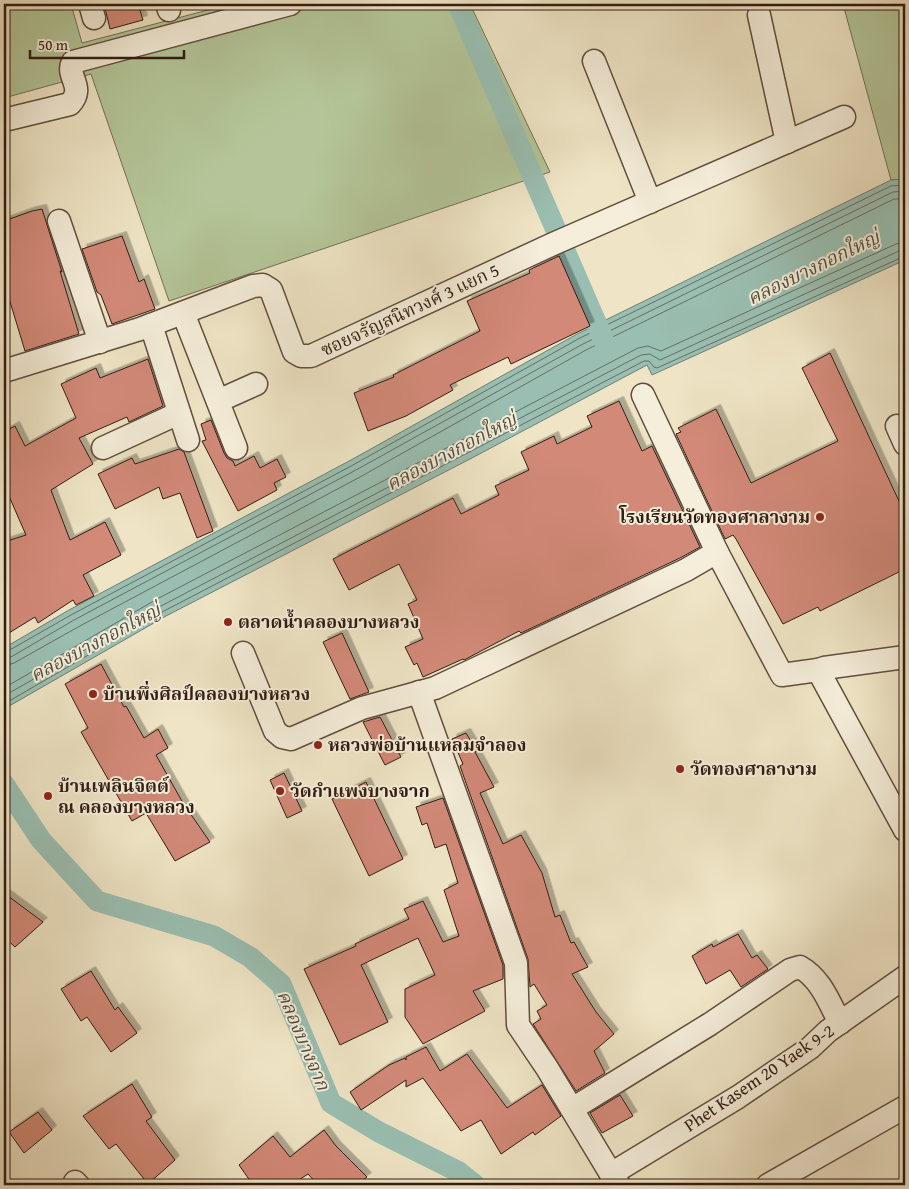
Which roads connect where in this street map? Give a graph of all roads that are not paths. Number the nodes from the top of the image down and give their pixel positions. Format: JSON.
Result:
{"nodes":[{"id":1,"x":290,"y":4,"type":"edge"},
{"id":2,"x":759,"y":14,"type":"dead end"},
{"id":3,"x":594,"y":61,"type":"dead end"},
{"id":4,"x":844,"y":116,"type":"dead end"},
{"id":5,"x":4,"y":120,"type":"edge"},
{"id":6,"x":787,"y":142,"type":"junction"},
{"id":7,"x":650,"y":202,"type":"junction"},
{"id":8,"x":59,"y":221,"type":"dead end"},
{"id":9,"x":183,"y":313,"type":"junction"},
{"id":10,"x":151,"y":324,"type":"junction"},
{"id":11,"x":100,"y":342,"type":"junction"},
{"id":12,"x":4,"y":371,"type":"edge"},
{"id":13,"x":256,"y":384,"type":"dead end"},
{"id":14,"x":643,"y":395,"type":"dead end"},
{"id":15,"x":218,"y":401,"type":"junction"},
{"id":16,"x":179,"y":413,"type":"junction"},
{"id":17,"x":188,"y":440,"type":"dead end"},
{"id":18,"x":103,"y":448,"type":"dead end"},
{"id":19,"x":236,"y":448,"type":"dead end"},
{"id":20,"x":717,"y":552,"type":"junction"},
{"id":21,"x":242,"y":653,"type":"dead end"},
{"id":22,"x":905,"y":657,"type":"edge"},
{"id":23,"x":818,"y":670,"type":"junction"},
{"id":24,"x":419,"y":692,"type":"junction"},
{"id":25,"x":905,"y":830,"type":"edge"},
{"id":26,"x":905,"y":977,"type":"edge"},
{"id":27,"x":840,"y":1023,"type":"junction"},
{"id":28,"x":905,"y":1107,"type":"edge"},
{"id":29,"x":572,"y":1109,"type":"junction"},
{"id":30,"x":615,"y":1180,"type":"edge"},
{"id":31,"x":768,"y":1185,"type":"edge"}],
"edges":[{"from":1,"to":5,"type":"street"},
{"from":2,"to":6,"type":"street"},
{"from":3,"to":7,"type":"street"},
{"from":4,"to":6,"type":"street","name":"ซอยจรัญสนิทวงศ์ 3 แยก 5"},
{"from":6,"to":7,"type":"street","name":"ซอยจรัญสนิทวงศ์ 3 แยก 5"},
{"from":7,"to":9,"type":"street","name":"ซอยจรัญสนิทวงศ์ 3 แยก 5"},
{"from":8,"to":11,"type":"street"},
{"from":9,"to":10,"type":"street","name":"ซอยจรัญสนิทวงศ์ 3 แยก 5"},
{"from":9,"to":15,"type":"street"},
{"from":10,"to":11,"type":"street","name":"ซอยจรัญสนิทวงศ์ 3 แยก 5"},
{"from":10,"to":16,"type":"street"},
{"from":11,"to":12,"type":"street","name":"ซอยจรัญสนิทวงศ์ 3 แยก 5"},
{"from":13,"to":15,"type":"street"},
{"from":14,"to":20,"type":"street"},
{"from":15,"to":19,"type":"street"},
{"from":16,"to":17,"type":"street"},
{"from":16,"to":18,"type":"street"},
{"from":20,"to":23,"type":"street"},
{"from":20,"to":24,"type":"street"},
{"from":21,"to":24,"type":"street"},
{"from":22,"to":23,"type":"street"},
{"from":23,"to":25,"type":"street"},
{"from":24,"to":29,"type":"street"},
{"from":26,"to":27,"type":"street","name":"Phet Kasem 20 Yaek 9-2"},
{"from":27,"to":29,"type":"street"},
{"from":27,"to":30,"type":"street","name":"Phet Kasem 20 Yaek 9-2"},
{"from":28,"to":31,"type":"street"},
{"from":29,"to":30,"type":"street"}]}
